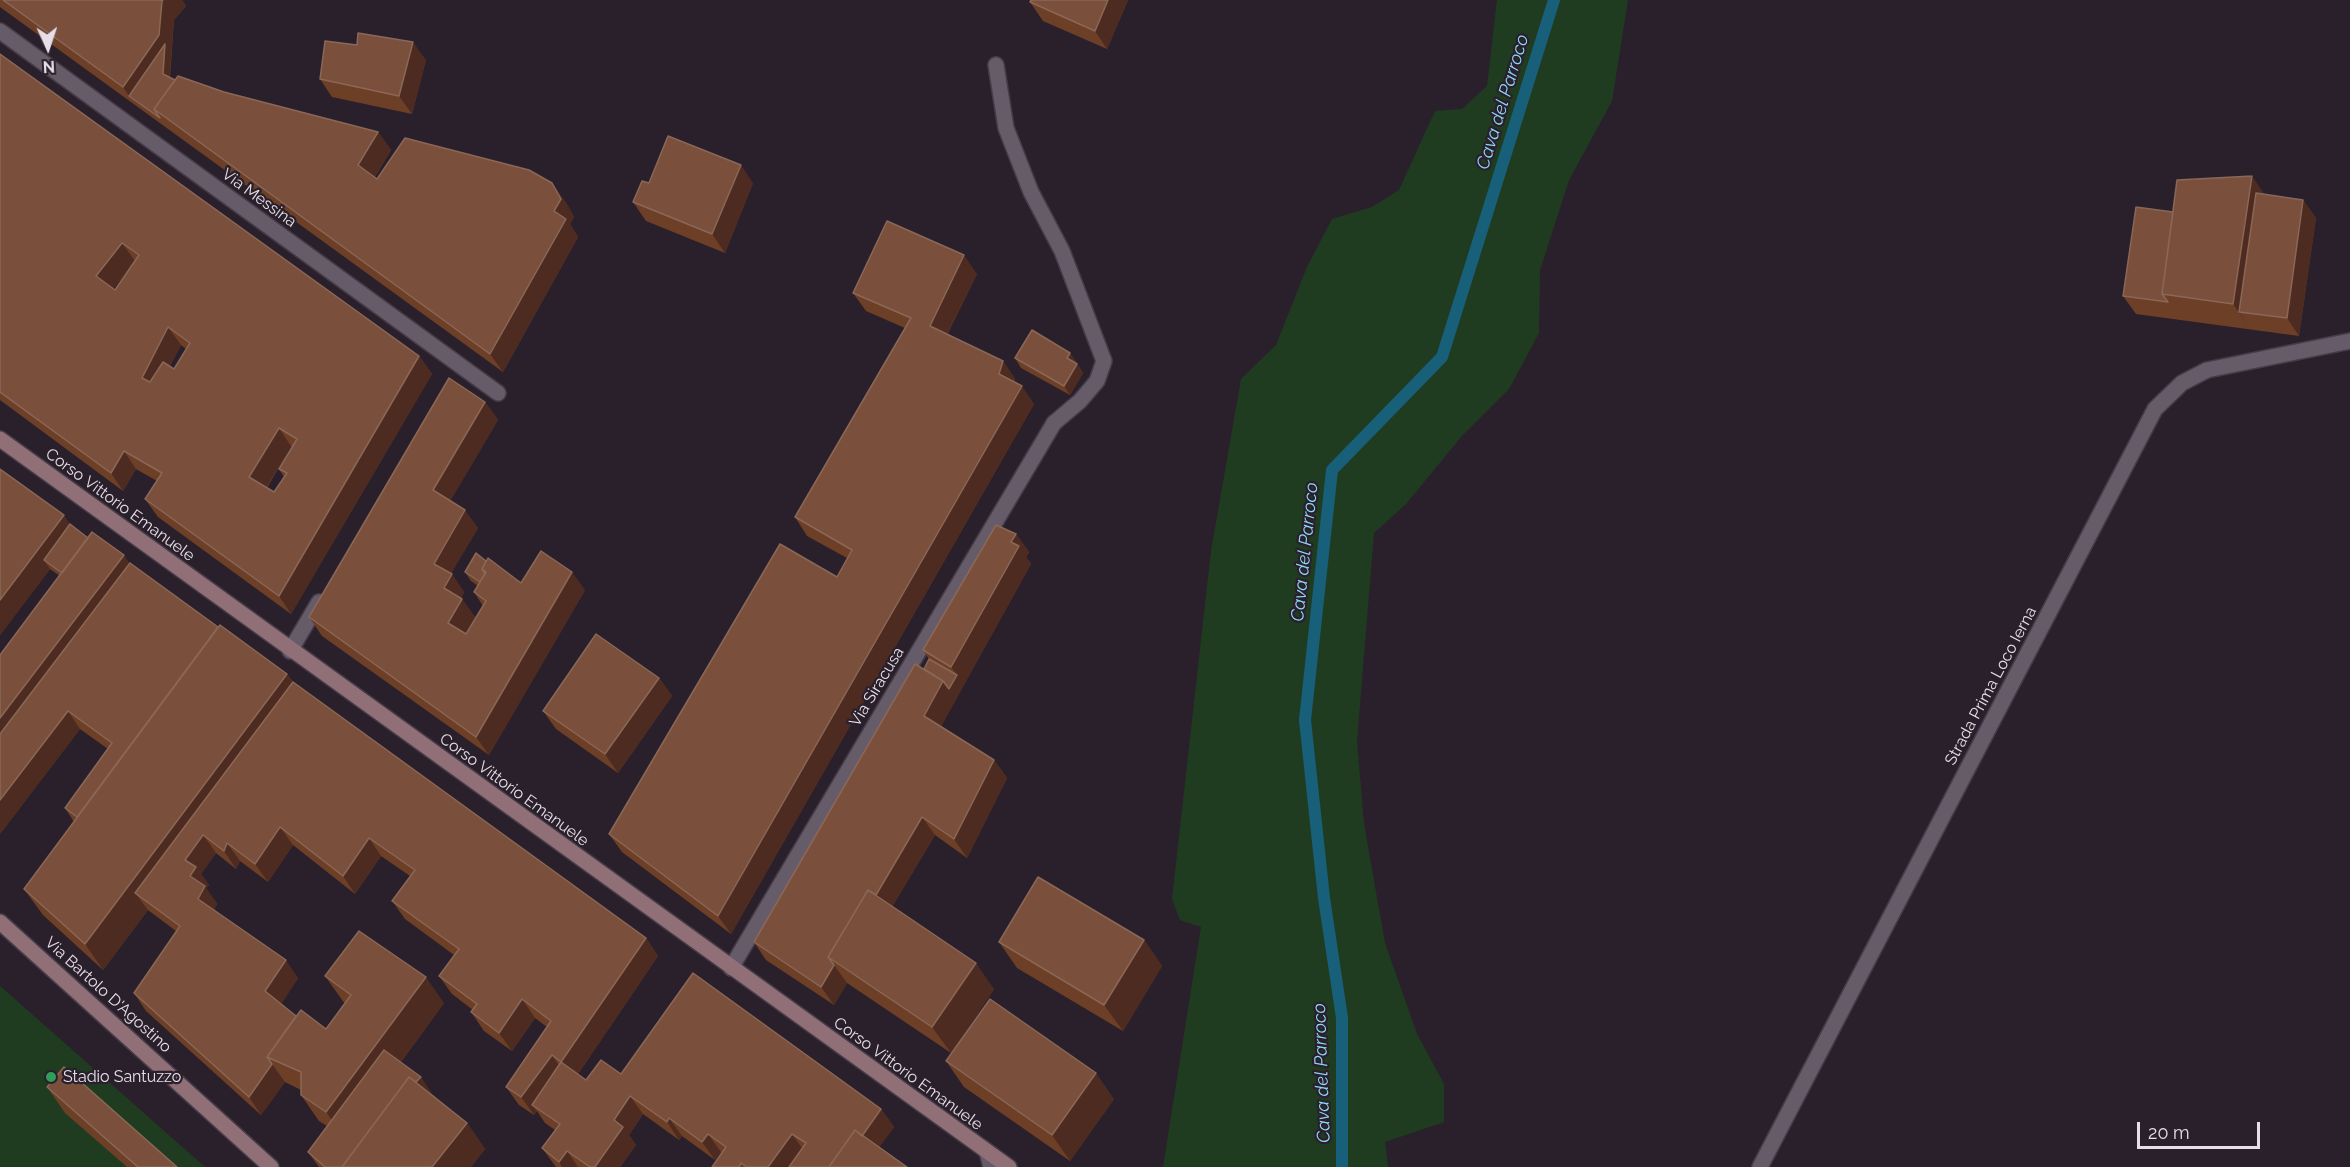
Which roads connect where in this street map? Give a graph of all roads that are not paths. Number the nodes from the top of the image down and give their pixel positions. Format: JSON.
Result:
{"nodes":[{"id":1,"x":0,"y":31,"type":"edge"},
{"id":2,"x":996,"y":65,"type":"dead end"},
{"id":3,"x":2350,"y":341,"type":"edge"},
{"id":4,"x":498,"y":393,"type":"dead end"},
{"id":5,"x":0,"y":439,"type":"edge"},
{"id":6,"x":326,"y":590,"type":"edge"},
{"id":7,"x":290,"y":651,"type":"junction"},
{"id":8,"x":0,"y":922,"type":"edge"},
{"id":9,"x":731,"y":968,"type":"junction"},
{"id":10,"x":989,"y":1159,"type":"edge"},
{"id":11,"x":271,"y":1167,"type":"edge"},
{"id":12,"x":1008,"y":1167,"type":"edge"},
{"id":13,"x":1760,"y":1167,"type":"edge"}],
"edges":[{"from":1,"to":4,"type":"street","name":"Via Messina"},
{"from":2,"to":9,"type":"street","name":"Via Siracusa"},
{"from":3,"to":13,"type":"street","name":"Strada Prima Loco Ierna"},
{"from":5,"to":7,"type":"main road","name":"Corso Vittorio Emanuele"},
{"from":6,"to":7,"type":"street"},
{"from":7,"to":9,"type":"main road","name":"Corso Vittorio Emanuele"},
{"from":8,"to":11,"type":"main road","name":"Via Bartolo D'Agostino"},
{"from":9,"to":10,"type":"main road","name":"Corso Vittorio Emanuele"},
{"from":10,"to":12,"type":"main road","name":"Corso Vittorio Emanuele"}]}
